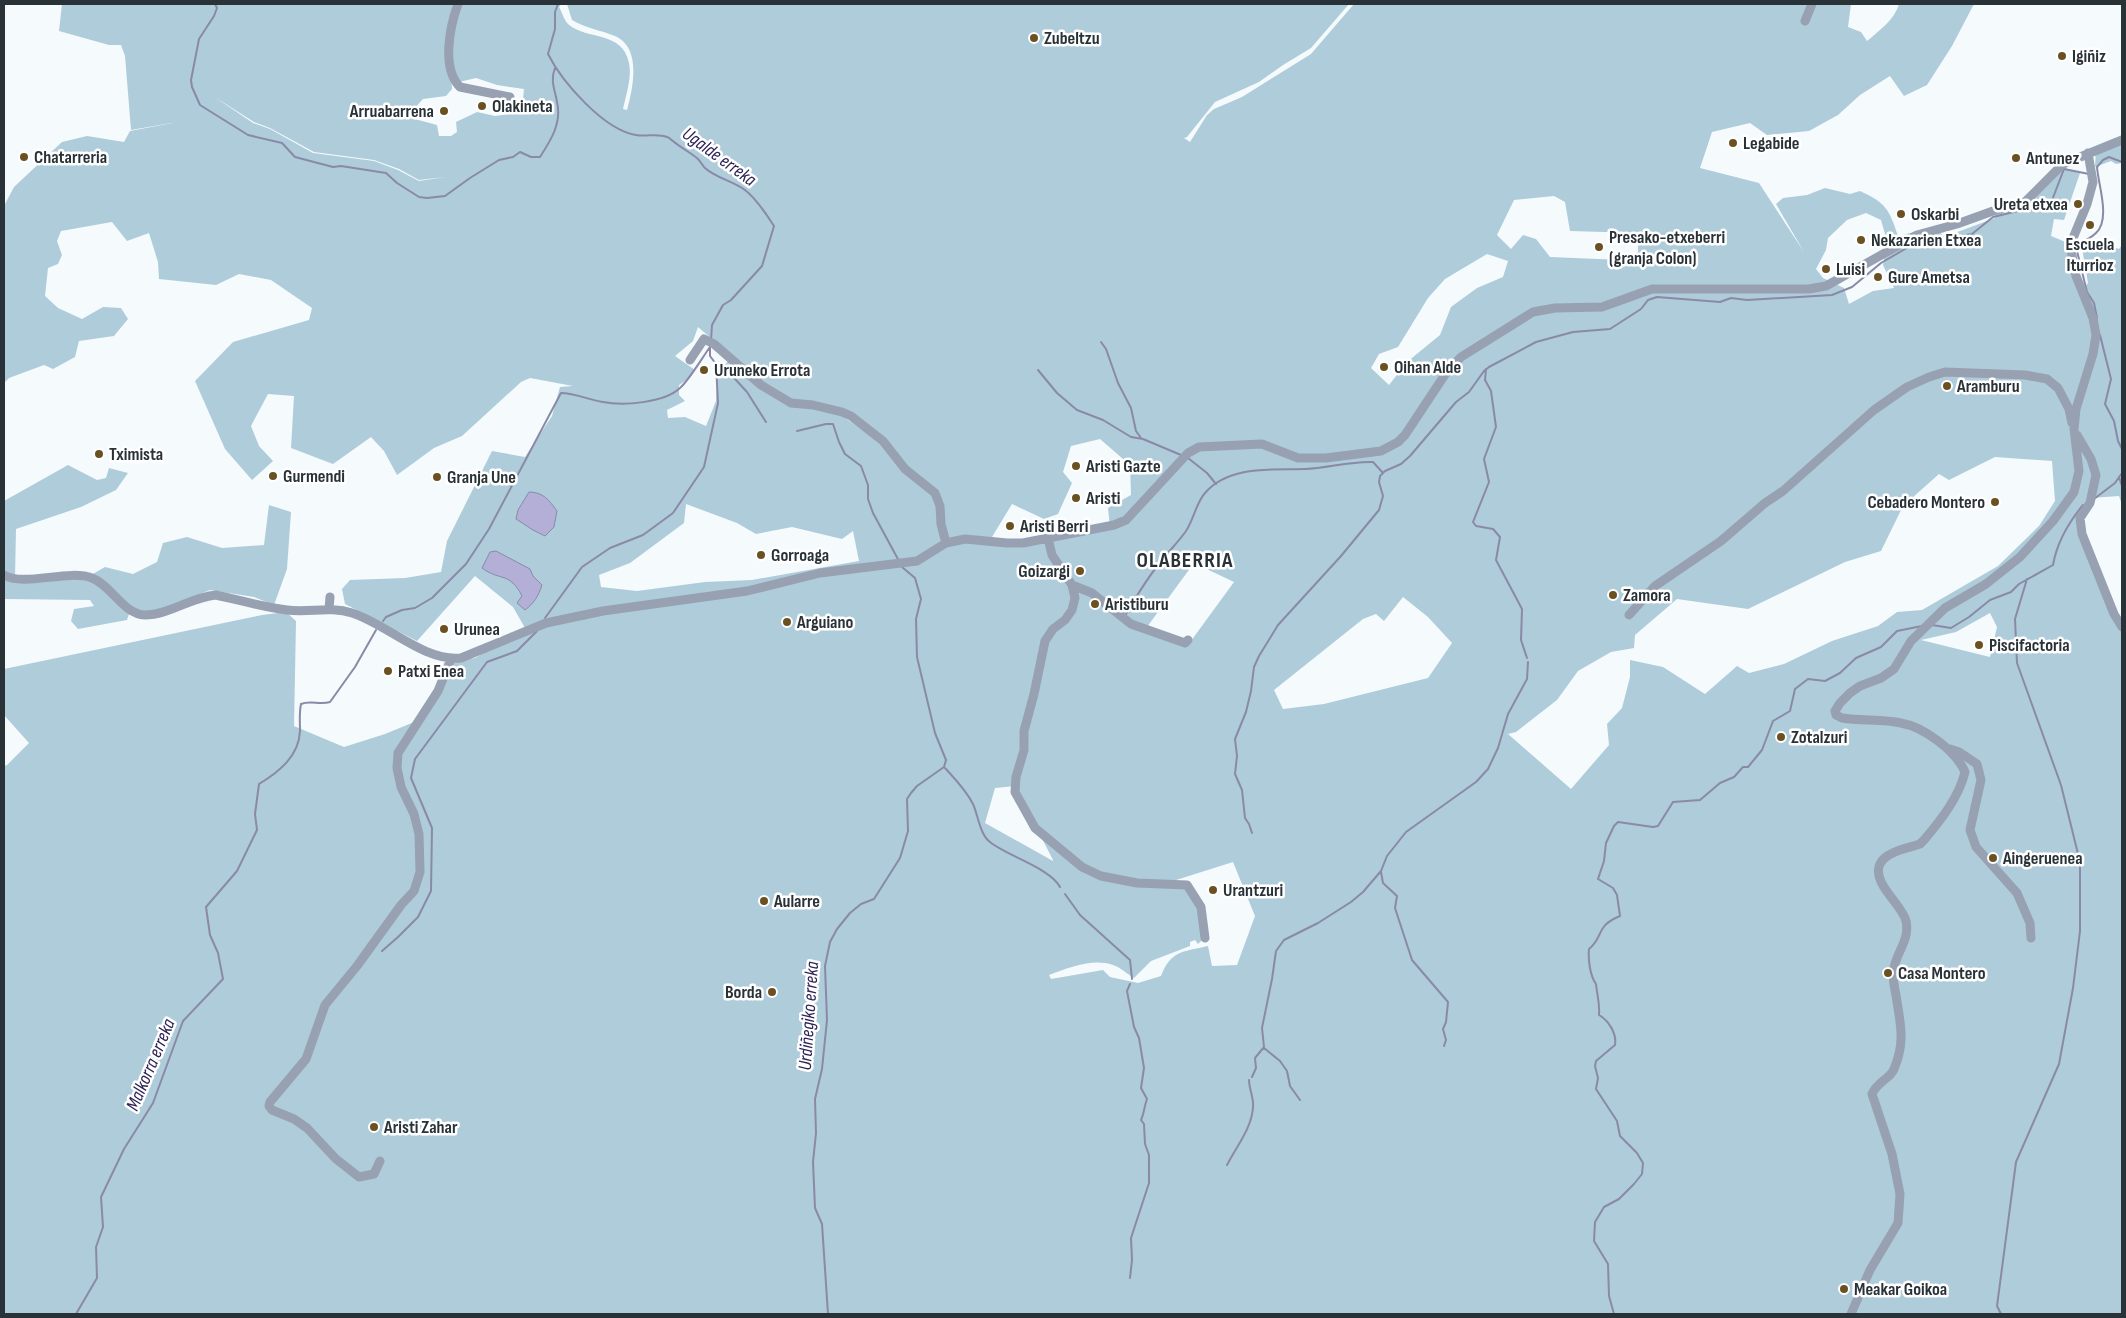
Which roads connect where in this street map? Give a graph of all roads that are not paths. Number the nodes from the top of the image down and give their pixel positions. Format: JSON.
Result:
{"nodes":[{"id":1,"x":458,"y":4,"type":"edge"},
{"id":2,"x":1812,"y":4,"type":"edge"},
{"id":3,"x":1805,"y":21,"type":"dead end"},
{"id":4,"x":510,"y":98,"type":"dead end"},
{"id":5,"x":2122,"y":140,"type":"edge"},
{"id":6,"x":2088,"y":153,"type":"junction"},
{"id":7,"x":690,"y":360,"type":"dead end"},
{"id":8,"x":2074,"y":429,"type":"junction"},
{"id":9,"x":1048,"y":538,"type":"junction"},
{"id":10,"x":946,"y":543,"type":"junction"},
{"id":11,"x":4,"y":575,"type":"edge"},
{"id":12,"x":1072,"y":585,"type":"junction"},
{"id":13,"x":330,"y":597,"type":"dead end"},
{"id":14,"x":328,"y":609,"type":"junction"},
{"id":15,"x":1629,"y":616,"type":"dead end"},
{"id":16,"x":2122,"y":627,"type":"edge"},
{"id":17,"x":1188,"y":640,"type":"dead end"},
{"id":18,"x":451,"y":659,"type":"junction"},
{"id":19,"x":1947,"y":749,"type":"junction"},
{"id":20,"x":1205,"y":938,"type":"dead end"},
{"id":21,"x":2032,"y":938,"type":"dead end"},
{"id":22,"x":380,"y":1161,"type":"dead end"},
{"id":23,"x":1852,"y":1314,"type":"edge"}],
"edges":[{"from":1,"to":4,"type":"street"},
{"from":2,"to":3,"type":"street"},
{"from":5,"to":6,"type":"street"},
{"from":6,"to":8,"type":"street"},
{"from":6,"to":9,"type":"street"},
{"from":7,"to":10,"type":"street"},
{"from":8,"to":15,"type":"street"},
{"from":8,"to":16,"type":"street"},
{"from":8,"to":19,"type":"street"},
{"from":9,"to":10,"type":"street"},
{"from":9,"to":12,"type":"street"},
{"from":10,"to":18,"type":"street"},
{"from":11,"to":14,"type":"street"},
{"from":12,"to":17,"type":"street"},
{"from":12,"to":20,"type":"street"},
{"from":13,"to":14,"type":"street"},
{"from":14,"to":18,"type":"street"},
{"from":18,"to":22,"type":"street"},
{"from":19,"to":21,"type":"street"},
{"from":19,"to":23,"type":"street"}]}
